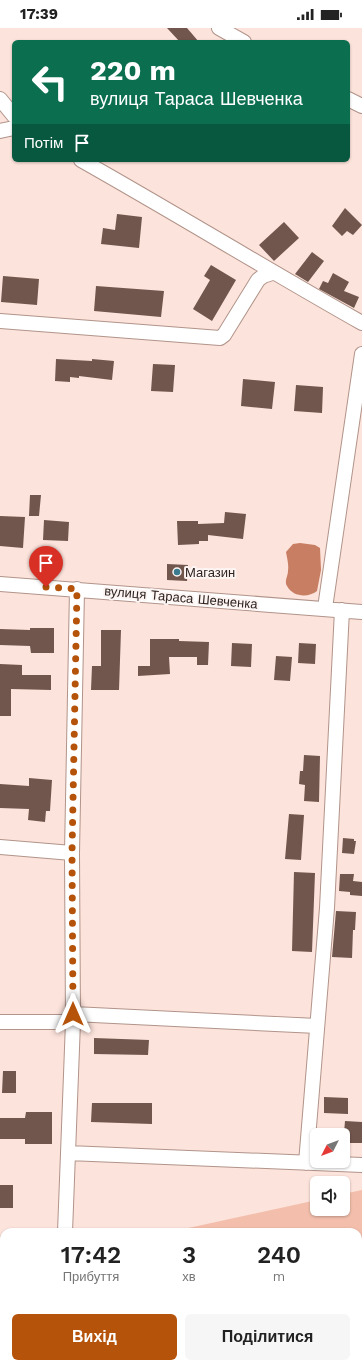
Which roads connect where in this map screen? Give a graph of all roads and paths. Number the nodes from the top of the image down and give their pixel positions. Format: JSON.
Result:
{"nodes":[{"id":1,"x":219,"y":28,"type":"edge"},
{"id":2,"x":240,"y":40,"type":"edge"},
{"id":3,"x":0,"y":99,"type":"edge"},
{"id":4,"x":350,"y":100,"type":"edge"},
{"id":5,"x":362,"y":106,"type":"edge"},
{"id":6,"x":12,"y":114,"type":"edge"},
{"id":7,"x":12,"y":128,"type":"edge"},
{"id":8,"x":0,"y":131,"type":"edge"},
{"id":9,"x":85,"y":162,"type":"edge"},
{"id":10,"x":272,"y":273,"type":"junction"},
{"id":11,"x":0,"y":321,"type":"edge"},
{"id":12,"x":362,"y":323,"type":"edge"},
{"id":13,"x":362,"y":354,"type":"edge"},
{"id":14,"x":0,"y":584,"type":"edge"},
{"id":15,"x":77,"y":589,"type":"junction"},
{"id":16,"x":325,"y":608,"type":"junction"},
{"id":17,"x":342,"y":610,"type":"junction"},
{"id":18,"x":362,"y":612,"type":"edge"},
{"id":19,"x":0,"y":847,"type":"edge"},
{"id":20,"x":72,"y":853,"type":"junction"},
{"id":21,"x":73,"y":1018,"type":"junction"},
{"id":22,"x":0,"y":1022,"type":"edge"},
{"id":23,"x":317,"y":1026,"type":"junction"},
{"id":24,"x":68,"y":1152,"type":"junction"},
{"id":25,"x":306,"y":1163,"type":"junction"},
{"id":26,"x":362,"y":1165,"type":"edge"},
{"id":27,"x":65,"y":1228,"type":"edge"}],
"edges":[{"from":1,"to":2,"type":"street"},
{"from":3,"to":6,"type":"street"},
{"from":4,"to":5,"type":"street"},
{"from":7,"to":8,"type":"street"},
{"from":9,"to":10,"type":"street"},
{"from":10,"to":11,"type":"street"},
{"from":10,"to":12,"type":"street"},
{"from":13,"to":16,"type":"street"},
{"from":14,"to":15,"type":"street","name":"вулиця Тараса Шевченка"},
{"from":15,"to":16,"type":"street","name":"вулиця Тараса Шевченка"},
{"from":15,"to":20,"type":"street"},
{"from":16,"to":17,"type":"street","name":"вулиця Тараса Шевченка"},
{"from":17,"to":18,"type":"street","name":"вулиця Тараса Шевченка"},
{"from":17,"to":23,"type":"street"},
{"from":19,"to":20,"type":"street"},
{"from":20,"to":21,"type":"street"},
{"from":21,"to":22,"type":"street"},
{"from":21,"to":23,"type":"street"},
{"from":21,"to":24,"type":"street"},
{"from":23,"to":25,"type":"street"},
{"from":24,"to":25,"type":"street"},
{"from":24,"to":27,"type":"street"},
{"from":25,"to":26,"type":"street"}]}
